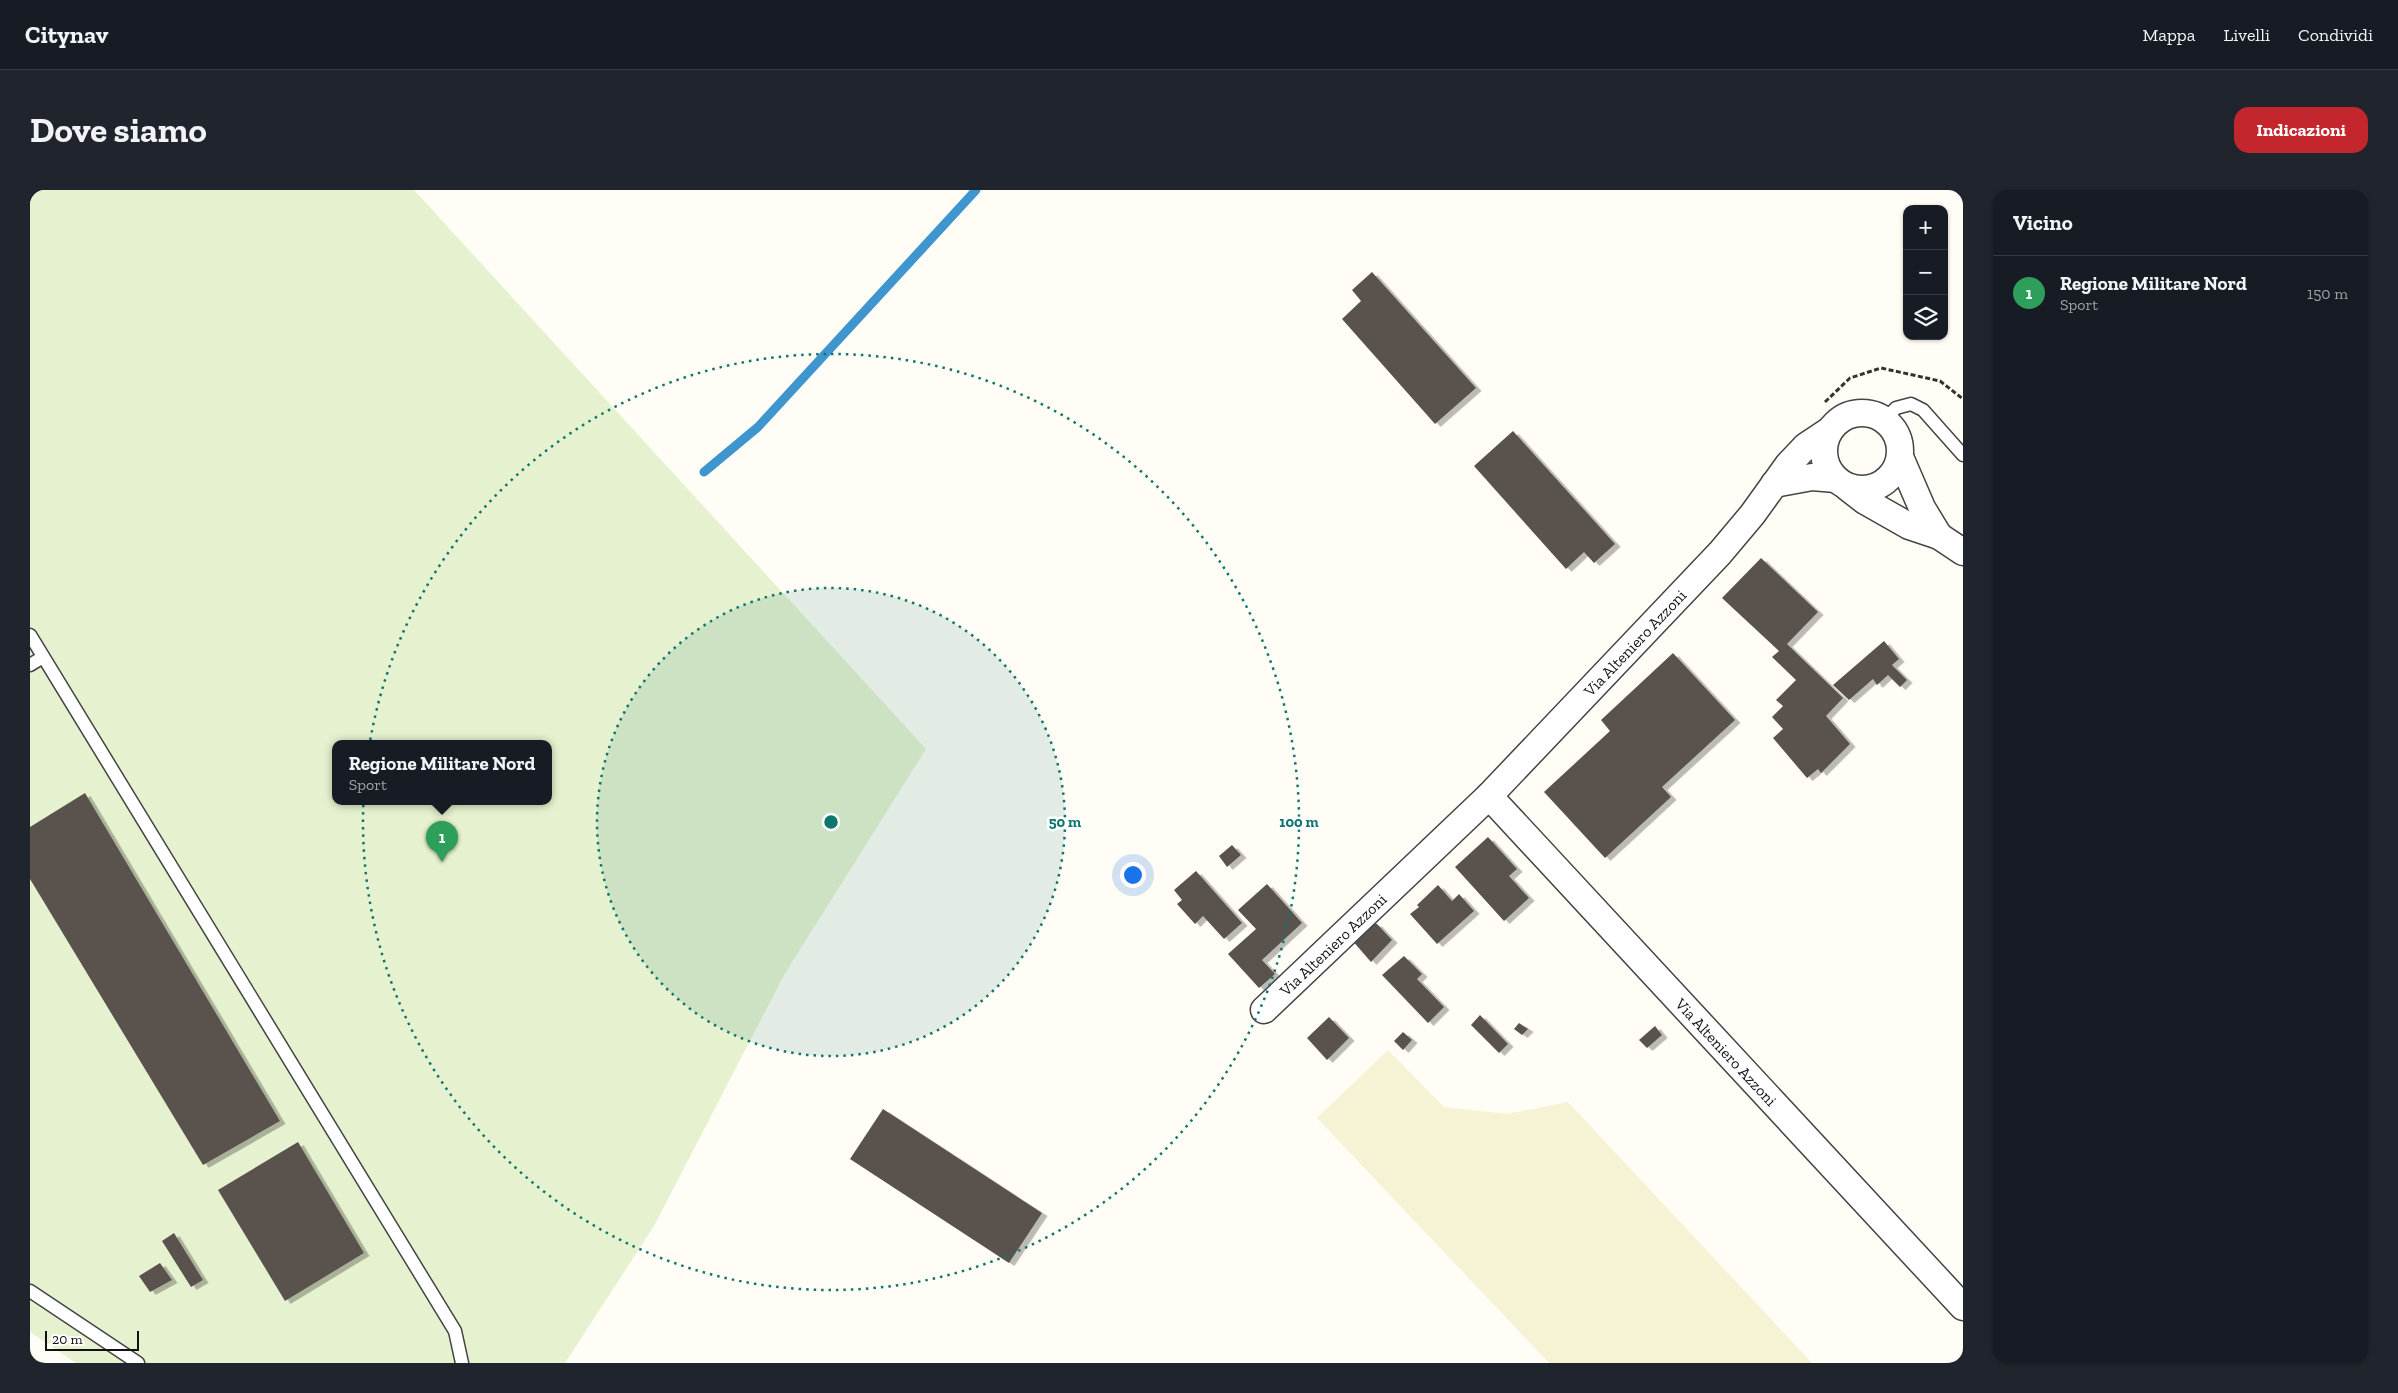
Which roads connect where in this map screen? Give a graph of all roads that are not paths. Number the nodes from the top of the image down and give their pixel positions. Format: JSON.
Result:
{"nodes":[{"id":1,"x":1884,"y":420,"type":"junction"},
{"id":2,"x":1830,"y":430,"type":"junction"},
{"id":3,"x":1963,"y":455,"type":"edge"},
{"id":4,"x":1900,"y":457,"type":"junction"},
{"id":5,"x":1842,"y":483,"type":"junction"},
{"id":6,"x":1774,"y":484,"type":"junction"},
{"id":7,"x":1938,"y":536,"type":"junction"},
{"id":8,"x":1963,"y":552,"type":"edge"},
{"id":9,"x":30,"y":636,"type":"edge"},
{"id":10,"x":43,"y":657,"type":"junction"},
{"id":11,"x":30,"y":665,"type":"edge"},
{"id":12,"x":1488,"y":796,"type":"junction"},
{"id":13,"x":1264,"y":1010,"type":"dead end"},
{"id":14,"x":30,"y":1291,"type":"edge"},
{"id":15,"x":1963,"y":1307,"type":"edge"},
{"id":16,"x":138,"y":1363,"type":"edge"},
{"id":17,"x":462,"y":1363,"type":"edge"}],
"edges":[{"from":1,"to":2,"type":"street"},
{"from":1,"to":3,"type":"lane"},
{"from":1,"to":4,"type":"street"},
{"from":2,"to":5,"type":"street"},
{"from":2,"to":6,"type":"street","name":"Via Alteniero Azzoni"},
{"from":4,"to":5,"type":"street"},
{"from":4,"to":7,"type":"street"},
{"from":5,"to":6,"type":"street"},
{"from":5,"to":7,"type":"street"},
{"from":6,"to":12,"type":"street","name":"Via Alteniero Azzoni"},
{"from":7,"to":8,"type":"street"},
{"from":9,"to":10,"type":"lane"},
{"from":10,"to":11,"type":"lane"},
{"from":10,"to":17,"type":"lane"},
{"from":12,"to":13,"type":"street","name":"Via Alteniero Azzoni"},
{"from":12,"to":15,"type":"street","name":"Via Alteniero Azzoni"},
{"from":14,"to":16,"type":"lane"}]}
